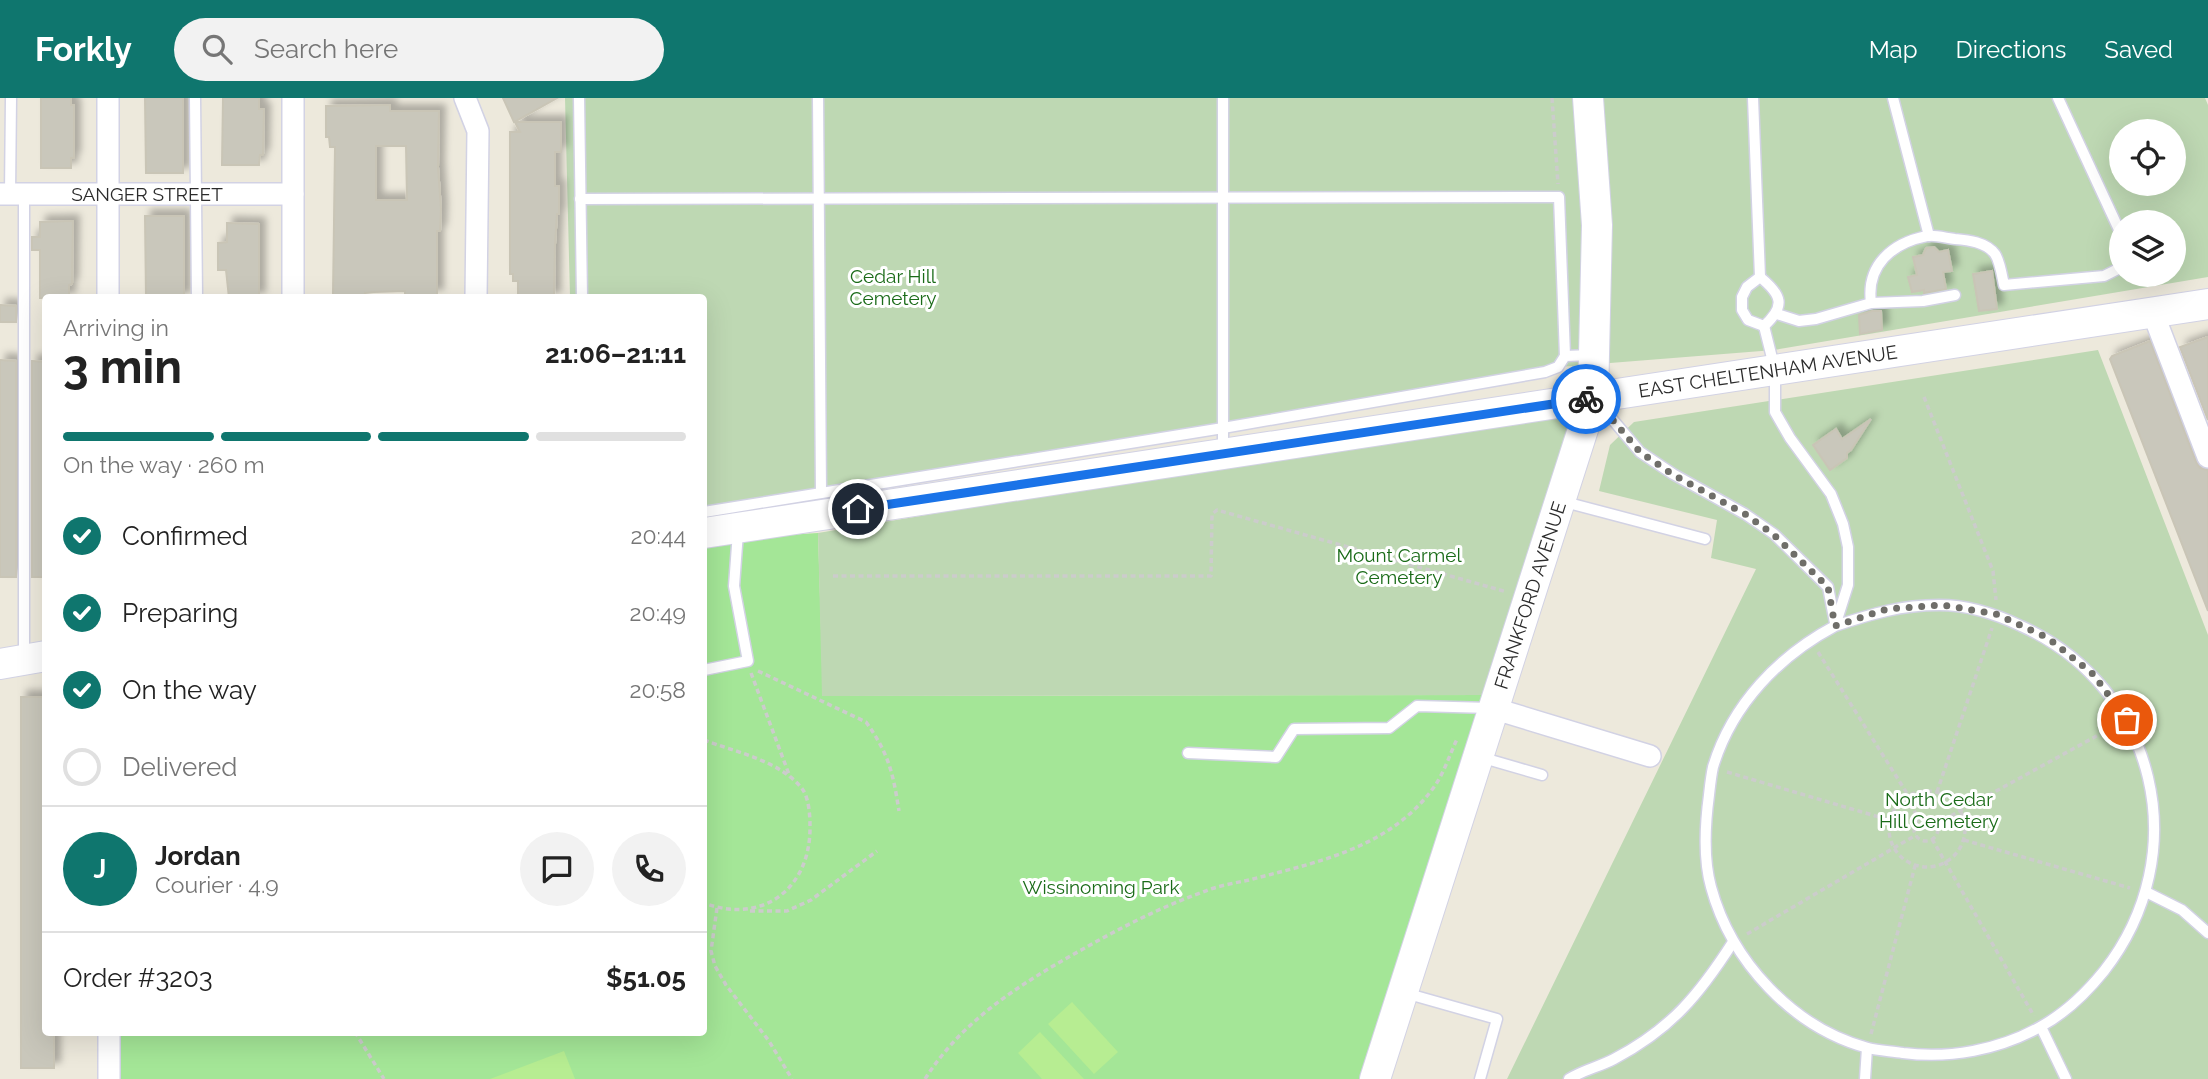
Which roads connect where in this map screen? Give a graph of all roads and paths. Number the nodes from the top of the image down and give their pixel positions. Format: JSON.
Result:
{"nodes":[{"id":1,"x":11,"y":98,"type":"edge"},
{"id":2,"x":108,"y":98,"type":"edge"},
{"id":3,"x":195,"y":98,"type":"edge"},
{"id":4,"x":293,"y":98,"type":"edge"},
{"id":5,"x":465,"y":98,"type":"edge"},
{"id":6,"x":579,"y":98,"type":"edge"},
{"id":7,"x":818,"y":98,"type":"edge"},
{"id":8,"x":1223,"y":98,"type":"edge"},
{"id":9,"x":1552,"y":98,"type":"edge"},
{"id":10,"x":1588,"y":98,"type":"edge"},
{"id":11,"x":1752,"y":98,"type":"edge"},
{"id":12,"x":1893,"y":98,"type":"edge"},
{"id":13,"x":2058,"y":98,"type":"edge"},
{"id":14,"x":108,"y":193,"type":"junction"},
{"id":15,"x":197,"y":193,"type":"junction"},
{"id":16,"x":11,"y":194,"type":"edge"},
{"id":17,"x":293,"y":194,"type":"junction"},
{"id":18,"x":1223,"y":196,"type":"junction"},
{"id":19,"x":1559,"y":197,"type":"junction"},
{"id":20,"x":820,"y":198,"type":"junction"},
{"id":21,"x":580,"y":199,"type":"junction"},
{"id":22,"x":2110,"y":210,"type":"edge"},
{"id":23,"x":1929,"y":236,"type":"junction"},
{"id":24,"x":2109,"y":274,"type":"edge"},
{"id":25,"x":1760,"y":277,"type":"junction"},
{"id":26,"x":108,"y":294,"type":"edge"},
{"id":27,"x":197,"y":294,"type":"edge"},
{"id":28,"x":293,"y":294,"type":"edge"},
{"id":29,"x":476,"y":294,"type":"edge"},
{"id":30,"x":582,"y":294,"type":"edge"},
{"id":31,"x":1955,"y":295,"type":"dead end"},
{"id":32,"x":1871,"y":303,"type":"junction"},
{"id":33,"x":2208,"y":304,"type":"edge"},
{"id":34,"x":2153,"y":313,"type":"junction"},
{"id":35,"x":1777,"y":314,"type":"junction"},
{"id":36,"x":1765,"y":326,"type":"junction"},
{"id":37,"x":1594,"y":355,"type":"junction"},
{"id":38,"x":1565,"y":356,"type":"junction"},
{"id":39,"x":1775,"y":370,"type":"junction"},
{"id":40,"x":1594,"y":398,"type":"junction"},
{"id":41,"x":1223,"y":441,"type":"junction"},
{"id":42,"x":2208,"y":457,"type":"edge"},
{"id":43,"x":821,"y":493,"type":"junction"},
{"id":44,"x":1561,"y":502,"type":"junction"},
{"id":45,"x":707,"y":512,"type":"edge"},
{"id":46,"x":738,"y":527,"type":"junction"},
{"id":47,"x":707,"y":532,"type":"edge"},
{"id":48,"x":1705,"y":539,"type":"dead end"},
{"id":49,"x":833,"y":576,"type":"dead end"},
{"id":50,"x":1529,"y":598,"type":"junction"},
{"id":51,"x":1835,"y":626,"type":"junction"},
{"id":52,"x":1810,"y":639,"type":"junction"},
{"id":53,"x":23,"y":660,"type":"edge"},
{"id":54,"x":707,"y":669,"type":"edge"},
{"id":55,"x":1480,"y":708,"type":"junction"},
{"id":56,"x":2127,"y":720,"type":"junction"},
{"id":57,"x":707,"y":741,"type":"edge"},
{"id":58,"x":1188,"y":753,"type":"dead end"},
{"id":59,"x":1477,"y":756,"type":"junction"},
{"id":60,"x":1650,"y":756,"type":"dead end"},
{"id":61,"x":1713,"y":768,"type":"junction"},
{"id":62,"x":1542,"y":775,"type":"dead end"},
{"id":63,"x":791,"y":779,"type":"junction"},
{"id":64,"x":1907,"y":796,"type":"junction"},
{"id":65,"x":1960,"y":810,"type":"junction"},
{"id":66,"x":899,"y":811,"type":"dead end"},
{"id":67,"x":1889,"y":820,"type":"junction"},
{"id":68,"x":1919,"y":820,"type":"junction"},
{"id":69,"x":1936,"y":824,"type":"junction"},
{"id":70,"x":1916,"y":835,"type":"junction"},
{"id":71,"x":1932,"y":839,"type":"junction"},
{"id":72,"x":1964,"y":840,"type":"junction"},
{"id":73,"x":1893,"y":848,"type":"junction"},
{"id":74,"x":877,"y":851,"type":"dead end"},
{"id":75,"x":1945,"y":863,"type":"junction"},
{"id":76,"x":1915,"y":866,"type":"junction"},
{"id":77,"x":2147,"y":892,"type":"junction"},
{"id":78,"x":707,"y":904,"type":"edge"},
{"id":79,"x":717,"y":908,"type":"junction"},
{"id":80,"x":743,"y":911,"type":"junction"},
{"id":81,"x":2208,"y":933,"type":"edge"},
{"id":82,"x":1733,"y":942,"type":"junction"},
{"id":83,"x":1402,"y":992,"type":"junction"},
{"id":84,"x":2041,"y":1027,"type":"junction"},
{"id":85,"x":109,"y":1036,"type":"edge"},
{"id":86,"x":357,"y":1036,"type":"edge"},
{"id":87,"x":1867,"y":1048,"type":"junction"},
{"id":88,"x":1571,"y":1078,"type":"edge"},
{"id":89,"x":109,"y":1079,"type":"edge"},
{"id":90,"x":384,"y":1079,"type":"edge"},
{"id":91,"x":792,"y":1079,"type":"edge"},
{"id":92,"x":925,"y":1079,"type":"edge"},
{"id":93,"x":1375,"y":1079,"type":"edge"},
{"id":94,"x":1480,"y":1079,"type":"edge"},
{"id":95,"x":1865,"y":1079,"type":"edge"},
{"id":96,"x":2066,"y":1079,"type":"edge"}],
"edges":[{"from":1,"to":16,"type":"lane"},
{"from":2,"to":14,"type":"street"},
{"from":3,"to":15,"type":"lane"},
{"from":4,"to":17,"type":"street"},
{"from":5,"to":29,"type":"street"},
{"from":6,"to":21,"type":"lane"},
{"from":7,"to":20,"type":"lane"},
{"from":8,"to":18,"type":"lane"},
{"from":9,"to":19,"type":"path"},
{"from":10,"to":37,"type":"street","name":"FRANKFORD AVENUE"},
{"from":11,"to":25,"type":"lane"},
{"from":12,"to":23,"type":"lane"},
{"from":13,"to":22,"type":"lane"},
{"from":14,"to":15,"type":"street","name":"SANGER STREET"},
{"from":14,"to":16,"type":"street","name":"SANGER STREET"},
{"from":14,"to":26,"type":"street"},
{"from":15,"to":17,"type":"street","name":"SANGER STREET"},
{"from":15,"to":27,"type":"lane"},
{"from":16,"to":53,"type":"lane"},
{"from":17,"to":28,"type":"street"},
{"from":18,"to":19,"type":"lane"},
{"from":18,"to":20,"type":"lane"},
{"from":18,"to":41,"type":"lane"},
{"from":19,"to":38,"type":"lane"},
{"from":20,"to":21,"type":"lane"},
{"from":20,"to":43,"type":"lane"},
{"from":21,"to":30,"type":"lane"},
{"from":23,"to":24,"type":"lane"},
{"from":23,"to":32,"type":"lane"},
{"from":25,"to":35,"type":"lane"},
{"from":25,"to":36,"type":"lane"},
{"from":31,"to":32,"type":"lane"},
{"from":32,"to":35,"type":"lane"},
{"from":33,"to":34,"type":"street","name":"EAST CHELTENHAM AVENUE"},
{"from":34,"to":39,"type":"street","name":"EAST CHELTENHAM AVENUE"},
{"from":34,"to":42,"type":"street"},
{"from":35,"to":36,"type":"lane"},
{"from":36,"to":39,"type":"lane"},
{"from":37,"to":38,"type":"lane"},
{"from":37,"to":40,"type":"street","name":"FRANKFORD AVENUE"},
{"from":38,"to":41,"type":"lane"},
{"from":39,"to":40,"type":"street","name":"EAST CHELTENHAM AVENUE"},
{"from":39,"to":51,"type":"lane"},
{"from":40,"to":41,"type":"street","name":"EAST CHELTENHAM AVENUE"},
{"from":40,"to":44,"type":"street","name":"FRANKFORD AVENUE"},
{"from":40,"to":51,"type":"lane"},
{"from":41,"to":43,"type":"lane"},
{"from":41,"to":46,"type":"street","name":"EAST CHELTENHAM AVENUE"},
{"from":43,"to":45,"type":"lane"},
{"from":44,"to":48,"type":"lane"},
{"from":44,"to":50,"type":"street","name":"FRANKFORD AVENUE"},
{"from":46,"to":47,"type":"street","name":"EAST CHELTENHAM AVENUE"},
{"from":46,"to":54,"type":"lane"},
{"from":49,"to":50,"type":"path"},
{"from":50,"to":55,"type":"street","name":"FRANKFORD AVENUE"},
{"from":51,"to":52,"type":"lane"},
{"from":51,"to":56,"type":"lane"},
{"from":52,"to":61,"type":"lane"},
{"from":52,"to":64,"type":"path"},
{"from":55,"to":58,"type":"lane"},
{"from":55,"to":59,"type":"street","name":"FRANKFORD AVENUE"},
{"from":55,"to":60,"type":"street"},
{"from":55,"to":92,"type":"path"},
{"from":56,"to":65,"type":"path"},
{"from":56,"to":77,"type":"lane"},
{"from":57,"to":63,"type":"path"},
{"from":59,"to":62,"type":"lane"},
{"from":59,"to":83,"type":"street","name":"FRANKFORD AVENUE"},
{"from":61,"to":67,"type":"path"},
{"from":61,"to":82,"type":"lane"},
{"from":63,"to":66,"type":"path"},
{"from":63,"to":80,"type":"path"},
{"from":64,"to":65,"type":"path"},
{"from":64,"to":67,"type":"path"},
{"from":64,"to":68,"type":"path"},
{"from":65,"to":69,"type":"path"},
{"from":65,"to":72,"type":"path"},
{"from":67,"to":73,"type":"path"},
{"from":68,"to":69,"type":"path"},
{"from":68,"to":70,"type":"path"},
{"from":69,"to":71,"type":"path"},
{"from":70,"to":71,"type":"path"},
{"from":70,"to":73,"type":"path"},
{"from":71,"to":75,"type":"path"},
{"from":72,"to":75,"type":"path"},
{"from":72,"to":77,"type":"path"},
{"from":73,"to":76,"type":"path"},
{"from":73,"to":82,"type":"path"},
{"from":74,"to":80,"type":"path"},
{"from":75,"to":76,"type":"path"},
{"from":75,"to":84,"type":"path"},
{"from":76,"to":87,"type":"path"},
{"from":77,"to":81,"type":"lane"},
{"from":77,"to":84,"type":"lane"},
{"from":78,"to":79,"type":"path"},
{"from":79,"to":80,"type":"path"},
{"from":79,"to":91,"type":"path"},
{"from":82,"to":87,"type":"lane"},
{"from":82,"to":88,"type":"lane"},
{"from":83,"to":93,"type":"street","name":"FRANKFORD AVENUE"},
{"from":83,"to":94,"type":"lane"},
{"from":84,"to":87,"type":"lane"},
{"from":84,"to":96,"type":"lane"},
{"from":85,"to":89,"type":"street"},
{"from":86,"to":90,"type":"path"},
{"from":87,"to":95,"type":"lane"}]}
